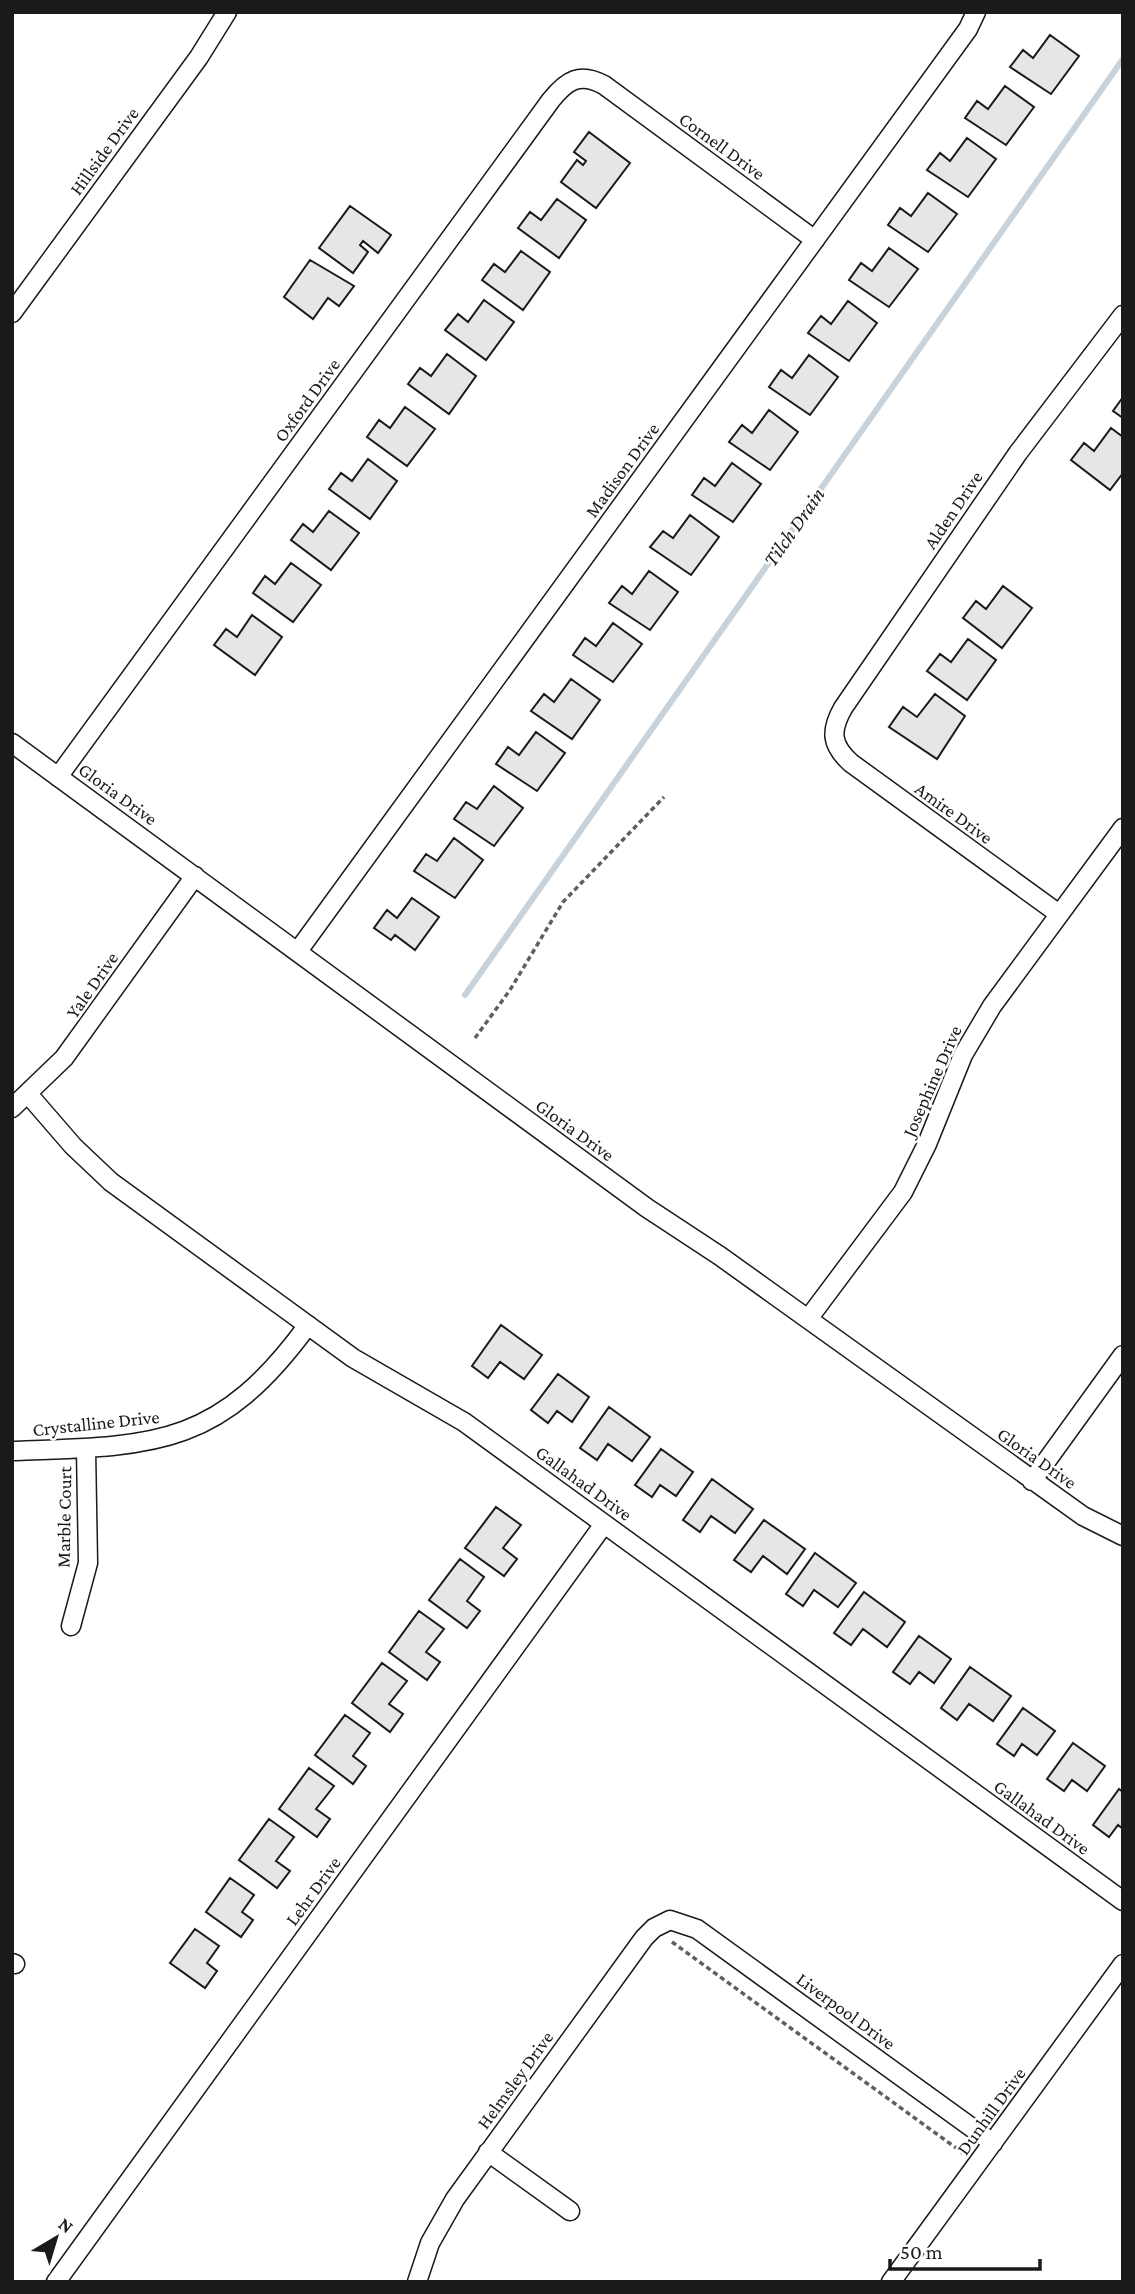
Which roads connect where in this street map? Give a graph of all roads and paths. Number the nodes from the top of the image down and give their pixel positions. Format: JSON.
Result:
{"nodes":[{"id":1,"x":227,"y":12,"type":"edge"},
{"id":2,"x":976,"y":12,"type":"edge"},
{"id":3,"x":604,"y":85,"type":"joint"},
{"id":4,"x":815,"y":240,"type":"junction"},
{"id":5,"x":12,"y":313,"type":"edge"},
{"id":6,"x":1123,"y":315,"type":"edge"},
{"id":7,"x":833,"y":738,"type":"joint"},
{"id":8,"x":12,"y":743,"type":"edge"},
{"id":9,"x":58,"y":777,"type":"junction"},
{"id":10,"x":664,"y":797,"type":"dead end"},
{"id":11,"x":1123,"y":828,"type":"edge"},
{"id":12,"x":195,"y":876,"type":"junction"},
{"id":13,"x":1059,"y":914,"type":"junction"},
{"id":14,"x":298,"y":951,"type":"junction"},
{"id":15,"x":475,"y":1038,"type":"dead end"},
{"id":16,"x":28,"y":1094,"type":"junction"},
{"id":17,"x":12,"y":1108,"type":"edge"},
{"id":18,"x":808,"y":1320,"type":"junction"},
{"id":19,"x":308,"y":1325,"type":"junction"},
{"id":20,"x":1123,"y":1355,"type":"edge"},
{"id":21,"x":86,"y":1449,"type":"junction"},
{"id":22,"x":12,"y":1451,"type":"edge"},
{"id":23,"x":1032,"y":1481,"type":"junction"},
{"id":24,"x":604,"y":1524,"type":"junction"},
{"id":25,"x":1123,"y":1536,"type":"edge"},
{"id":26,"x":71,"y":1626,"type":"dead end"},
{"id":27,"x":1123,"y":1901,"type":"edge"},
{"id":28,"x":670,"y":1920,"type":"joint"},
{"id":29,"x":671,"y":1940,"type":"dead end"},
{"id":30,"x":1123,"y":1964,"type":"edge"},
{"id":31,"x":993,"y":2143,"type":"junction"},
{"id":32,"x":488,"y":2152,"type":"junction"},
{"id":33,"x":966,"y":2156,"type":"dead end"},
{"id":34,"x":570,"y":2211,"type":"dead end"},
{"id":35,"x":56,"y":2282,"type":"edge"},
{"id":36,"x":417,"y":2282,"type":"edge"},
{"id":37,"x":891,"y":2282,"type":"edge"}],
"edges":[{"from":1,"to":5,"type":"street","name":"Hillside Drive"},
{"from":2,"to":4,"type":"street","name":"Madison Drive"},
{"from":3,"to":4,"type":"street","name":"Cornell Drive"},
{"from":3,"to":9,"type":"street","name":"Oxford Drive"},
{"from":4,"to":14,"type":"street","name":"Madison Drive"},
{"from":6,"to":7,"type":"street","name":"Alden Drive"},
{"from":7,"to":13,"type":"street","name":"Amire Drive"},
{"from":8,"to":9,"type":"street","name":"Gloria Drive"},
{"from":9,"to":12,"type":"street","name":"Gloria Drive"},
{"from":10,"to":15,"type":"path"},
{"from":11,"to":13,"type":"street","name":"Josephine Drive"},
{"from":12,"to":14,"type":"street","name":"Gloria Drive"},
{"from":12,"to":16,"type":"street","name":"Yale Drive"},
{"from":13,"to":18,"type":"street","name":"Josephine Drive"},
{"from":14,"to":18,"type":"street","name":"Gloria Drive"},
{"from":16,"to":17,"type":"street","name":"Yale Drive"},
{"from":16,"to":19,"type":"street","name":"Gallahad Drive"},
{"from":18,"to":23,"type":"street","name":"Gloria Drive"},
{"from":19,"to":21,"type":"street","name":"Crystalline Drive"},
{"from":19,"to":24,"type":"street","name":"Gallahad Drive"},
{"from":20,"to":23,"type":"street"},
{"from":21,"to":22,"type":"street","name":"Crystalline Drive"},
{"from":21,"to":26,"type":"street","name":"Marble Court"},
{"from":23,"to":25,"type":"street","name":"Gloria Drive"},
{"from":24,"to":27,"type":"street","name":"Gallahad Drive"},
{"from":24,"to":35,"type":"street","name":"Lehr Drive"},
{"from":28,"to":31,"type":"street","name":"Liverpool Drive"},
{"from":28,"to":32,"type":"street","name":"Helmsley Drive"},
{"from":29,"to":33,"type":"path"},
{"from":30,"to":31,"type":"street","name":"Dunhill Drive"},
{"from":31,"to":37,"type":"street","name":"Dunhill Drive"},
{"from":32,"to":34,"type":"street"},
{"from":32,"to":36,"type":"street","name":"Helmsley Drive"}]}
